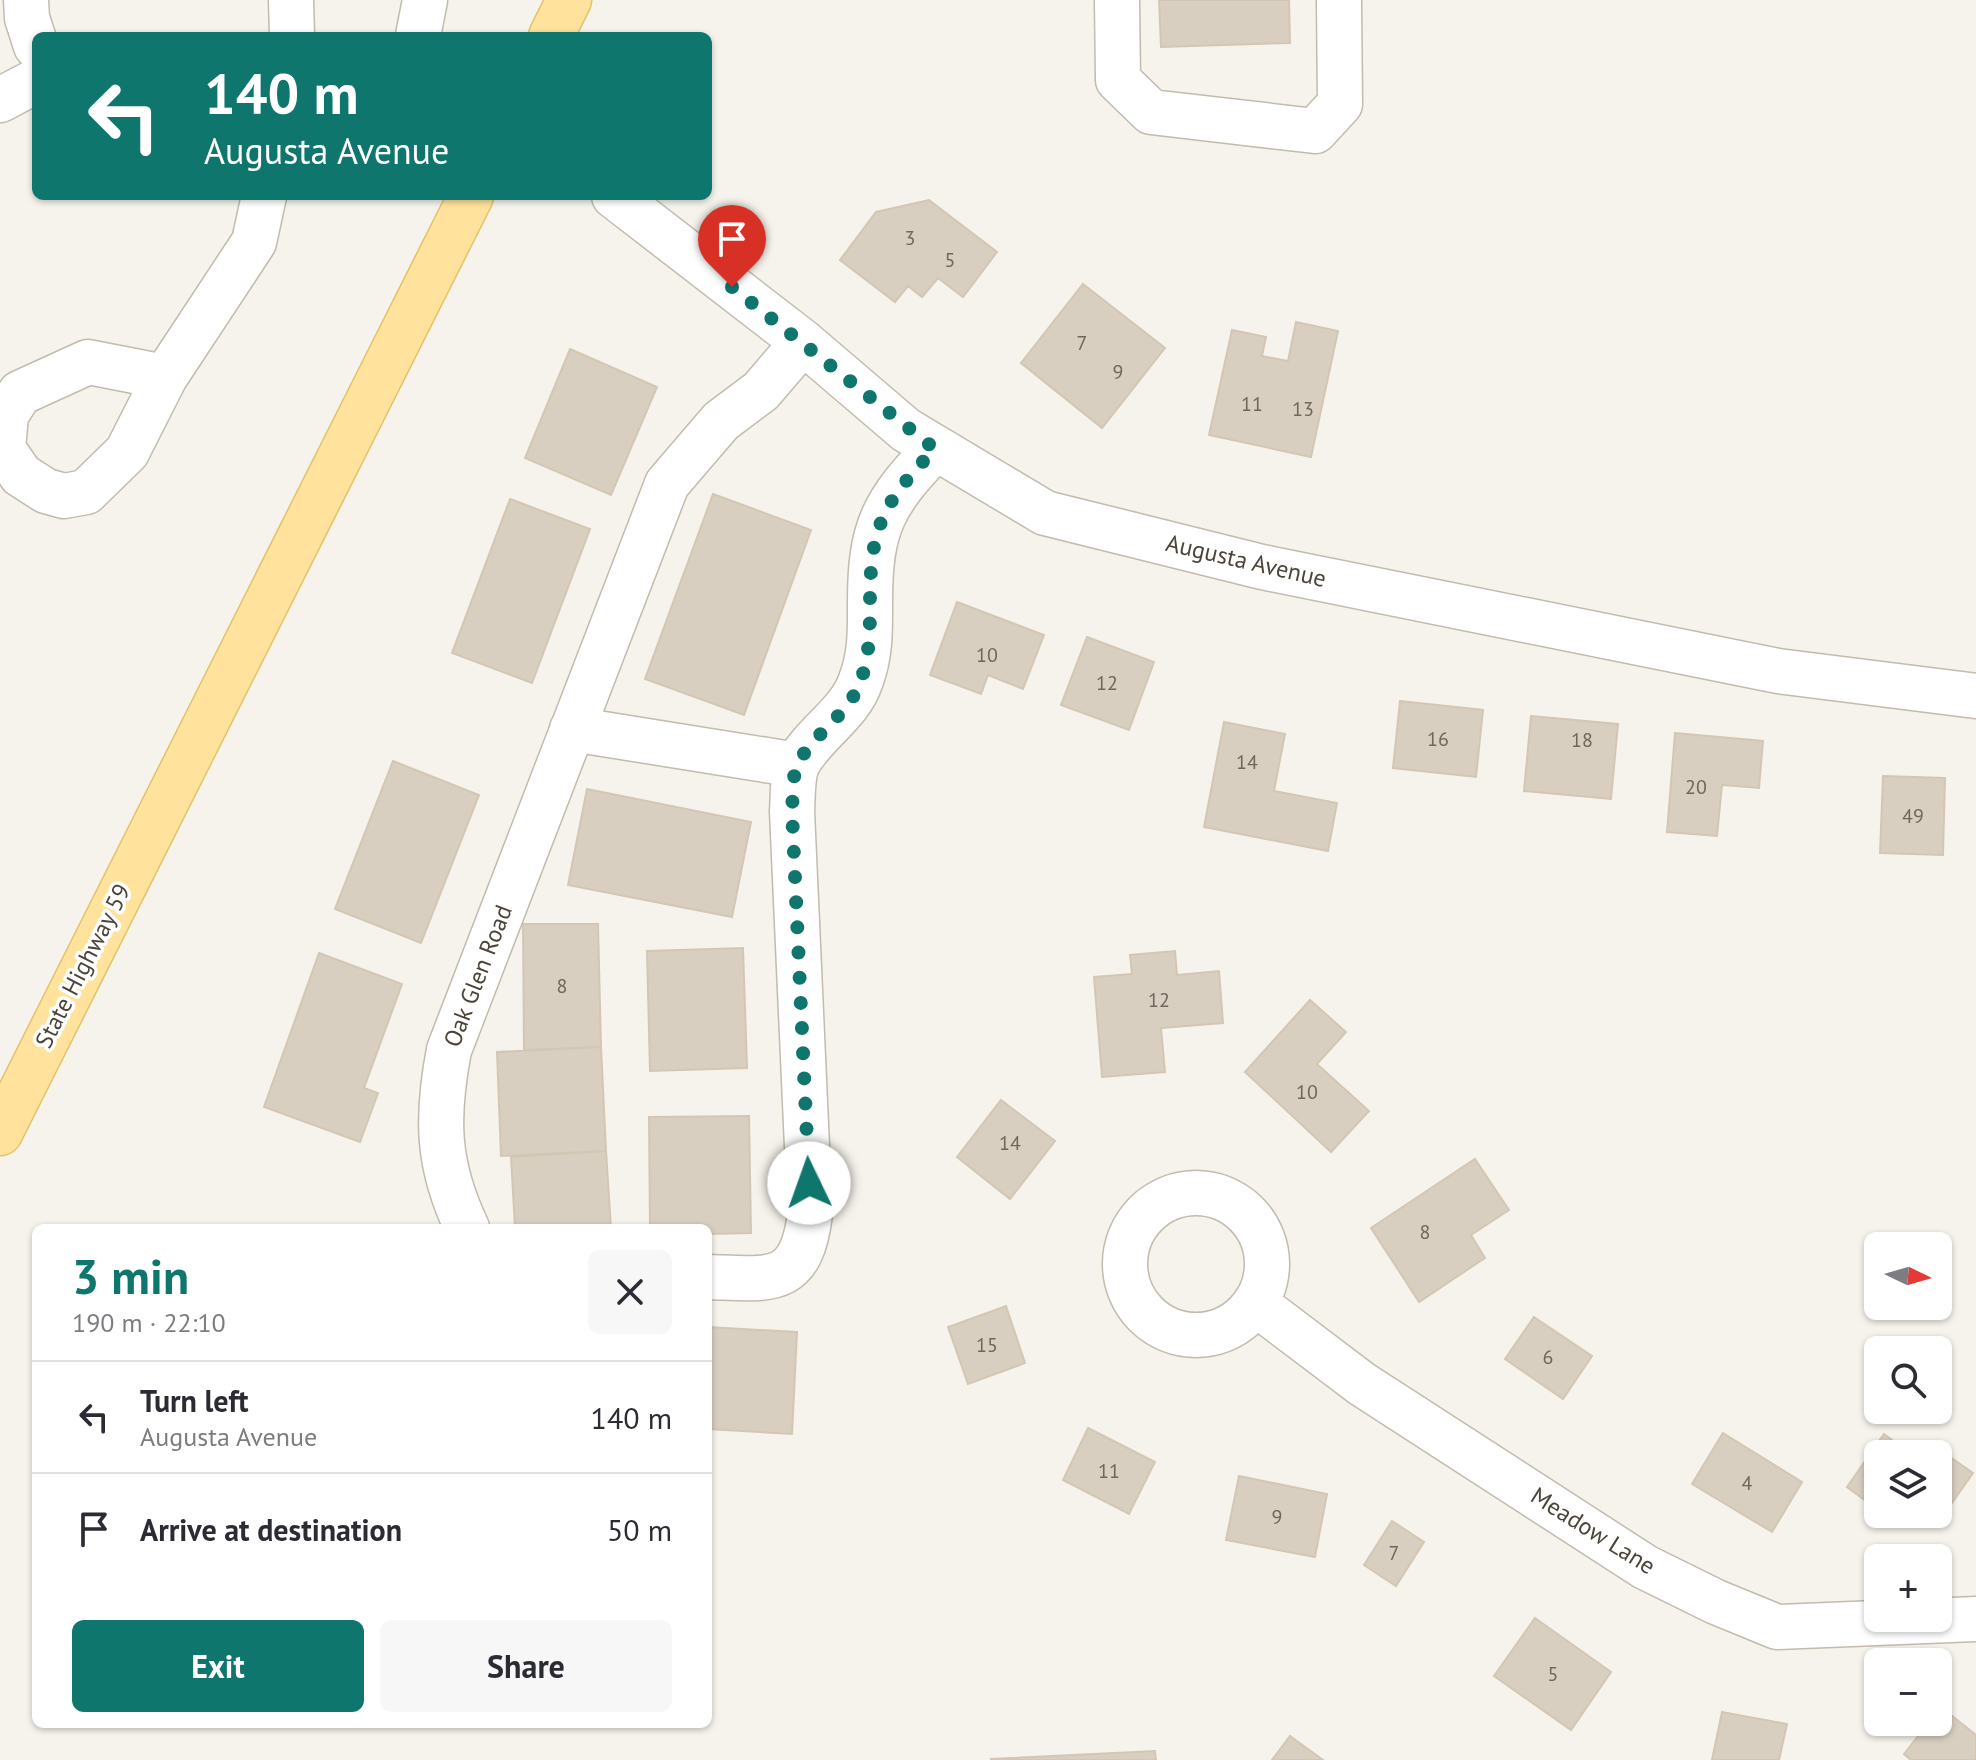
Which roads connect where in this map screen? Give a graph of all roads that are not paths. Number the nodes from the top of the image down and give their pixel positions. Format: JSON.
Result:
{"nodes":[{"id":1,"x":26,"y":0,"type":"edge"},
{"id":2,"x":291,"y":0,"type":"edge"},
{"id":3,"x":425,"y":0,"type":"edge"},
{"id":4,"x":569,"y":0,"type":"edge"},
{"id":5,"x":1117,"y":0,"type":"edge"},
{"id":6,"x":1339,"y":0,"type":"edge"},
{"id":7,"x":292,"y":32,"type":"edge"},
{"id":8,"x":419,"y":32,"type":"edge"},
{"id":9,"x":553,"y":32,"type":"edge"},
{"id":10,"x":32,"y":34,"type":"edge"},
{"id":11,"x":32,"y":83,"type":"edge"},
{"id":12,"x":0,"y":100,"type":"edge"},
{"id":13,"x":263,"y":200,"type":"edge"},
{"id":14,"x":469,"y":200,"type":"edge"},
{"id":15,"x":619,"y":200,"type":"edge"},
{"id":16,"x":803,"y":342,"type":"junction"},
{"id":17,"x":165,"y":377,"type":"dead end"},
{"id":18,"x":935,"y":449,"type":"junction"},
{"id":19,"x":1976,"y":696,"type":"edge"},
{"id":20,"x":572,"y":729,"type":"junction"},
{"id":21,"x":797,"y":765,"type":"junction"},
{"id":22,"x":0,"y":1133,"type":"edge"},
{"id":23,"x":465,"y":1224,"type":"edge"},
{"id":24,"x":712,"y":1277,"type":"edge"},
{"id":25,"x":1255,"y":1303,"type":"dead end"},
{"id":26,"x":1976,"y":1619,"type":"edge"}],
"edges":[{"from":1,"to":10,"type":"street"},
{"from":2,"to":7,"type":"street"},
{"from":3,"to":8,"type":"street"},
{"from":4,"to":9,"type":"main road"},
{"from":5,"to":6,"type":"street"},
{"from":11,"to":12,"type":"street"},
{"from":13,"to":17,"type":"street"},
{"from":14,"to":22,"type":"main road","name":"State Highway 59"},
{"from":15,"to":16,"type":"street","name":"Augusta Avenue"},
{"from":16,"to":18,"type":"street","name":"Augusta Avenue"},
{"from":16,"to":20,"type":"street","name":"Oak Glen Road"},
{"from":18,"to":19,"type":"street","name":"Augusta Avenue"},
{"from":18,"to":21,"type":"street"},
{"from":20,"to":21,"type":"street"},
{"from":20,"to":23,"type":"street","name":"Oak Glen Road"},
{"from":21,"to":24,"type":"street"},
{"from":25,"to":26,"type":"street","name":"Meadow Lane"}]}
